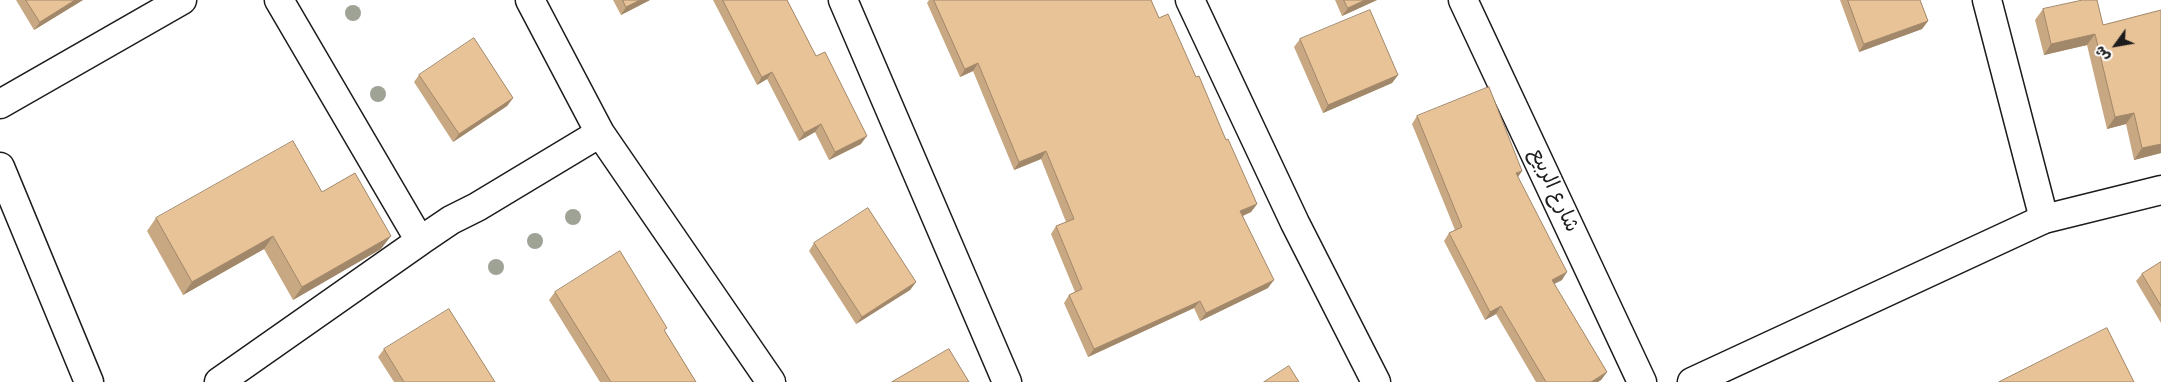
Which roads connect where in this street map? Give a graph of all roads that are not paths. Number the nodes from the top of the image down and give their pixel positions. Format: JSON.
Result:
{"nodes":[{"id":1,"x":182,"y":0,"type":"edge"},
{"id":2,"x":279,"y":0,"type":"edge"},
{"id":3,"x":530,"y":0,"type":"edge"},
{"id":4,"x":843,"y":0,"type":"edge"},
{"id":5,"x":1190,"y":0,"type":"edge"},
{"id":6,"x":1463,"y":0,"type":"edge"},
{"id":7,"x":1987,"y":0,"type":"edge"},
{"id":8,"x":0,"y":104,"type":"edge"},
{"id":9,"x":600,"y":134,"type":"junction"},
{"id":10,"x":0,"y":167,"type":"edge"},
{"id":11,"x":2161,"y":190,"type":"edge"},
{"id":12,"x":2044,"y":219,"type":"junction"},
{"id":13,"x":420,"y":241,"type":"junction"},
{"id":14,"x":89,"y":382,"type":"edge"},
{"id":15,"x":219,"y":382,"type":"edge"},
{"id":16,"x":771,"y":382,"type":"edge"},
{"id":17,"x":1007,"y":382,"type":"edge"},
{"id":18,"x":1376,"y":382,"type":"edge"},
{"id":19,"x":1642,"y":382,"type":"edge"},
{"id":20,"x":1692,"y":382,"type":"edge"}],
"edges":[{"from":1,"to":8,"type":"street"},
{"from":2,"to":13,"type":"street"},
{"from":3,"to":9,"type":"street"},
{"from":4,"to":17,"type":"street"},
{"from":5,"to":18,"type":"street"},
{"from":6,"to":19,"type":"street","name":"شارع الربيع"},
{"from":7,"to":12,"type":"street"},
{"from":9,"to":13,"type":"street"},
{"from":9,"to":16,"type":"street"},
{"from":10,"to":14,"type":"street"},
{"from":11,"to":12,"type":"street"},
{"from":12,"to":20,"type":"street"},
{"from":13,"to":15,"type":"street"}]}
